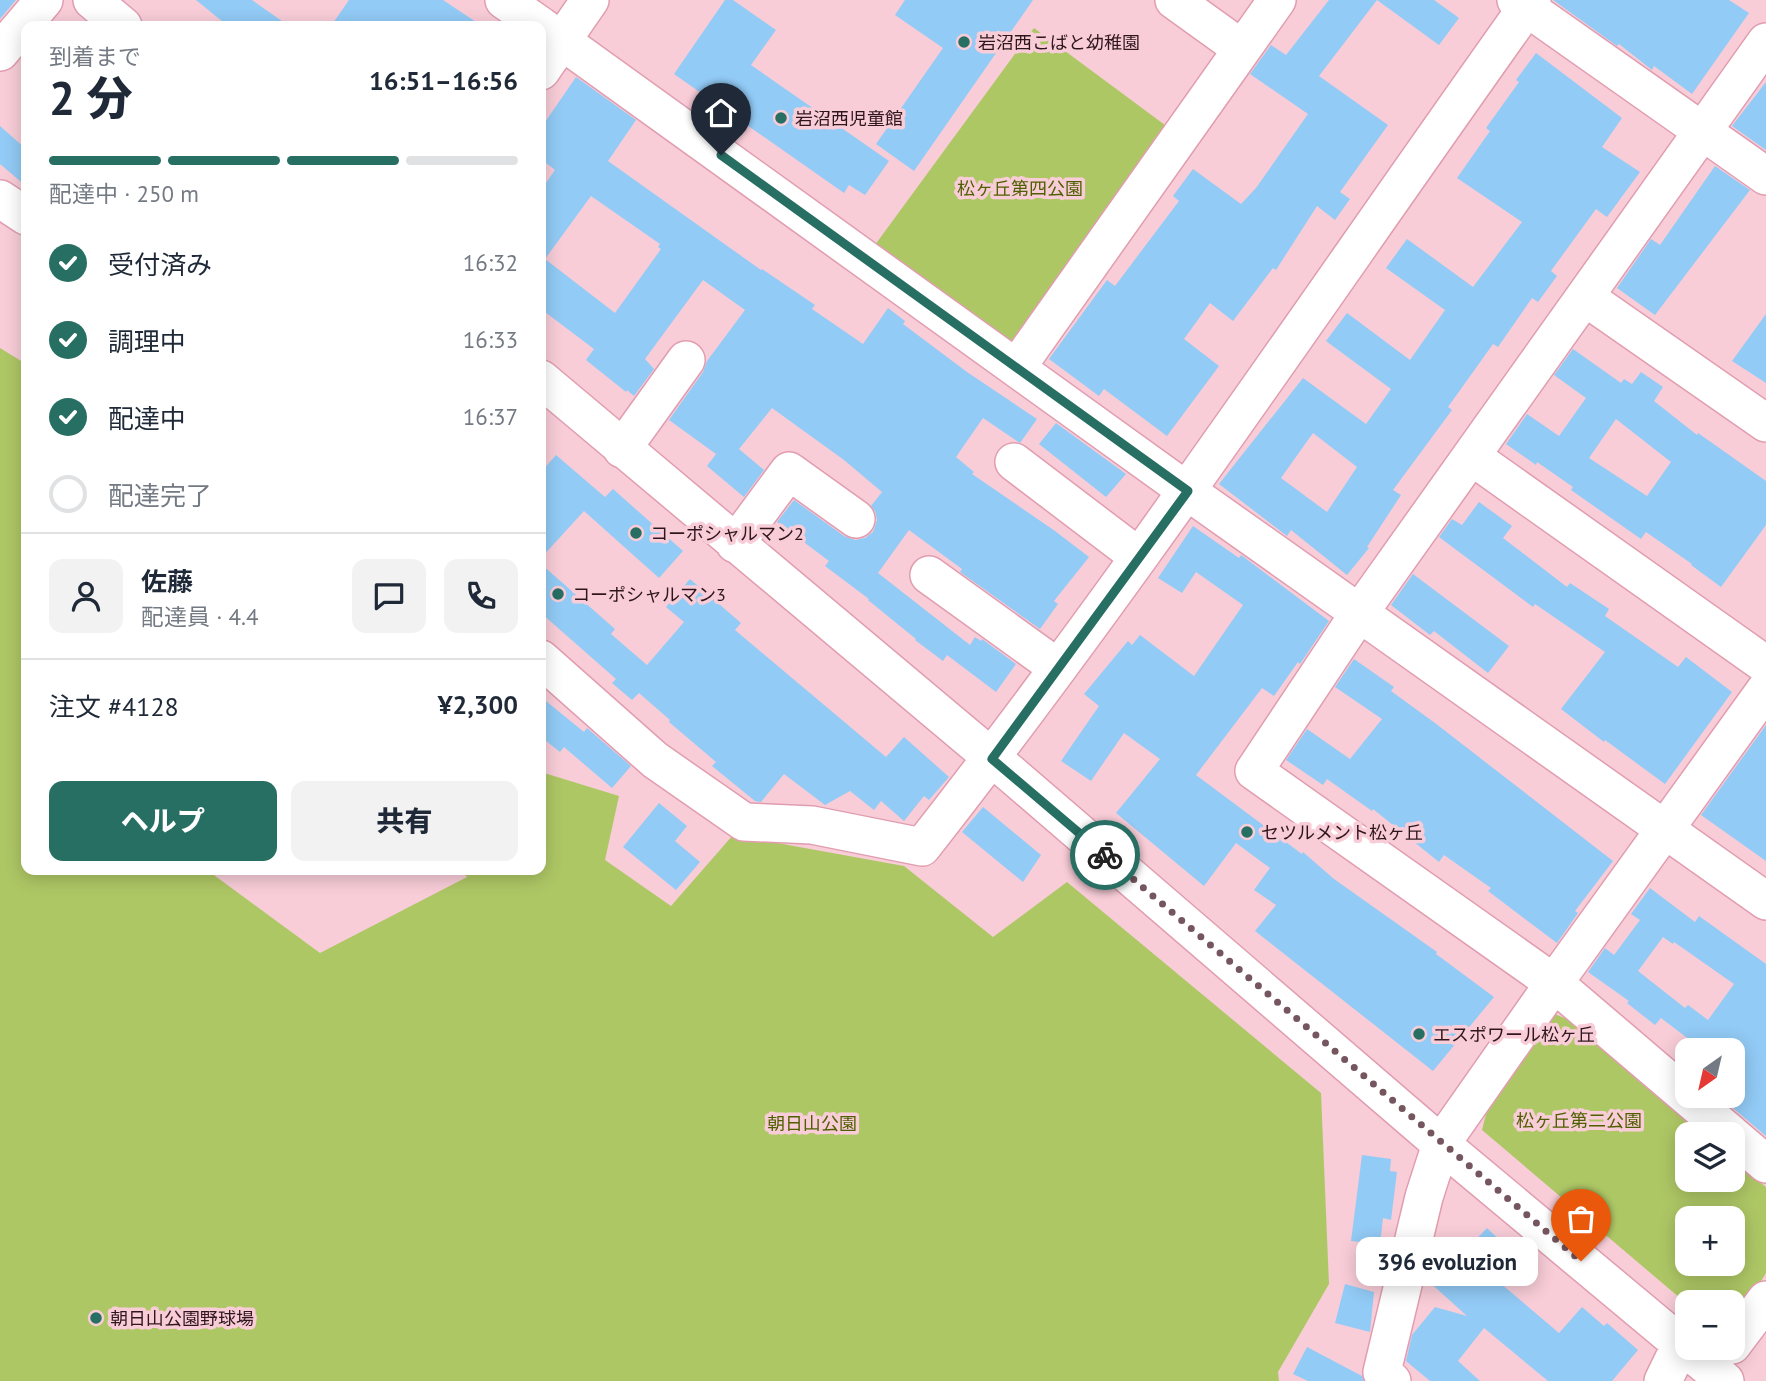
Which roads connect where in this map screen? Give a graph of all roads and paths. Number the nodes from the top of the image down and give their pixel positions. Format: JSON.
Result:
{"nodes":[{"id":1,"x":44,"y":0,"type":"edge"},
{"id":2,"x":92,"y":0,"type":"edge"},
{"id":3,"x":504,"y":0,"type":"edge"},
{"id":4,"x":590,"y":0,"type":"edge"},
{"id":5,"x":1174,"y":0,"type":"edge"},
{"id":6,"x":1277,"y":0,"type":"edge"},
{"id":7,"x":1525,"y":2,"type":"edge"},
{"id":8,"x":26,"y":21,"type":"edge"},
{"id":9,"x":117,"y":21,"type":"edge"},
{"id":10,"x":534,"y":21,"type":"edge"},
{"id":11,"x":21,"y":27,"type":"edge"},
{"id":12,"x":548,"y":31,"type":"edge"},
{"id":13,"x":1766,"y":42,"type":"edge"},
{"id":14,"x":1242,"y":49,"type":"junction"},
{"id":15,"x":0,"y":52,"type":"edge"},
{"id":16,"x":1703,"y":131,"type":"junction"},
{"id":17,"x":1766,"y":176,"type":"edge"},
{"id":18,"x":0,"y":199,"type":"edge"},
{"id":19,"x":21,"y":213,"type":"edge"},
{"id":20,"x":1585,"y":297,"type":"junction"},
{"id":21,"x":686,"y":360,"type":"dead end"},
{"id":22,"x":1017,"y":367,"type":"junction"},
{"id":23,"x":546,"y":383,"type":"edge"},
{"id":24,"x":1766,"y":423,"type":"edge"},
{"id":25,"x":622,"y":449,"type":"junction"},
{"id":26,"x":1471,"y":456,"type":"junction"},
{"id":27,"x":1014,"y":462,"type":"dead end"},
{"id":28,"x":1188,"y":491,"type":"junction"},
{"id":29,"x":856,"y":519,"type":"dead end"},
{"id":30,"x":735,"y":544,"type":"junction"},
{"id":31,"x":1139,"y":557,"type":"junction"},
{"id":32,"x":929,"y":575,"type":"dead end"},
{"id":33,"x":1360,"y":612,"type":"junction"},
{"id":34,"x":546,"y":663,"type":"edge"},
{"id":35,"x":1766,"y":665,"type":"edge"},
{"id":36,"x":1058,"y":668,"type":"junction"},
{"id":37,"x":1766,"y":688,"type":"edge"},
{"id":38,"x":992,"y":759,"type":"junction"},
{"id":39,"x":1664,"y":830,"type":"junction"},
{"id":40,"x":1766,"y":901,"type":"edge"},
{"id":41,"x":1553,"y":983,"type":"junction"},
{"id":42,"x":1717,"y":1122,"type":"edge"},
{"id":43,"x":1441,"y":1143,"type":"junction"},
{"id":44,"x":1745,"y":1146,"type":"edge"},
{"id":45,"x":1766,"y":1164,"type":"edge"},
{"id":46,"x":1766,"y":1300,"type":"edge"},
{"id":47,"x":1675,"y":1339,"type":"edge"},
{"id":48,"x":1675,"y":1356,"type":"edge"},
{"id":49,"x":1726,"y":1361,"type":"edge"},
{"id":50,"x":1392,"y":1381,"type":"edge"},
{"id":51,"x":1663,"y":1381,"type":"edge"}],
"edges":[{"from":1,"to":8,"type":"street"},
{"from":2,"to":9,"type":"street"},
{"from":3,"to":10,"type":"street"},
{"from":4,"to":12,"type":"street"},
{"from":5,"to":14,"type":"street"},
{"from":6,"to":14,"type":"street"},
{"from":7,"to":16,"type":"street"},
{"from":7,"to":28,"type":"street"},
{"from":11,"to":15,"type":"street"},
{"from":12,"to":22,"type":"street"},
{"from":13,"to":16,"type":"street"},
{"from":14,"to":22,"type":"street"},
{"from":16,"to":17,"type":"street"},
{"from":16,"to":20,"type":"street"},
{"from":18,"to":19,"type":"street"},
{"from":20,"to":24,"type":"street"},
{"from":20,"to":26,"type":"street"},
{"from":21,"to":25,"type":"street"},
{"from":22,"to":28,"type":"street"},
{"from":23,"to":25,"type":"street"},
{"from":25,"to":30,"type":"street"},
{"from":26,"to":33,"type":"street"},
{"from":26,"to":35,"type":"street"},
{"from":27,"to":31,"type":"street"},
{"from":28,"to":31,"type":"street"},
{"from":28,"to":33,"type":"street"},
{"from":29,"to":30,"type":"street"},
{"from":30,"to":38,"type":"street"},
{"from":31,"to":36,"type":"street"},
{"from":32,"to":36,"type":"street"},
{"from":33,"to":39,"type":"street"},
{"from":33,"to":41,"type":"street"},
{"from":34,"to":38,"type":"street"},
{"from":36,"to":38,"type":"street"},
{"from":37,"to":39,"type":"street"},
{"from":38,"to":43,"type":"street"},
{"from":39,"to":40,"type":"street"},
{"from":39,"to":41,"type":"street"},
{"from":41,"to":42,"type":"street"},
{"from":41,"to":43,"type":"street"},
{"from":43,"to":47,"type":"street"},
{"from":43,"to":50,"type":"street"},
{"from":44,"to":45,"type":"street"},
{"from":46,"to":49,"type":"street"},
{"from":48,"to":51,"type":"street"}]}
